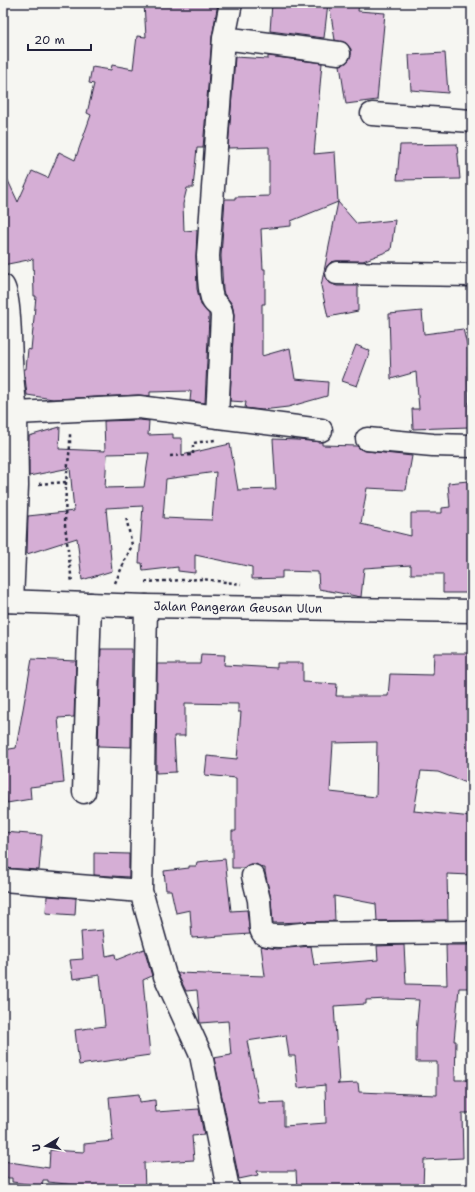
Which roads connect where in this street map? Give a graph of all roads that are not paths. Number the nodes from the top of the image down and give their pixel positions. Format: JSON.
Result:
{"nodes":[{"id":1,"x":231,"y":3,"type":"edge"},
{"id":2,"x":224,"y":38,"type":"junction"},
{"id":3,"x":339,"y":54,"type":"dead end"},
{"id":4,"x":372,"y":114,"type":"dead end"},
{"id":5,"x":472,"y":121,"type":"edge"},
{"id":6,"x":337,"y":273,"type":"dead end"},
{"id":7,"x":472,"y":275,"type":"edge"},
{"id":8,"x":3,"y":286,"type":"edge"},
{"id":9,"x":16,"y":413,"type":"junction"},
{"id":10,"x":222,"y":418,"type":"junction"},
{"id":11,"x":321,"y":430,"type":"dead end"},
{"id":12,"x":367,"y":439,"type":"dead end"},
{"id":13,"x":472,"y":446,"type":"edge"},
{"id":14,"x":8,"y":601,"type":"edge"},
{"id":15,"x":90,"y":604,"type":"junction"},
{"id":16,"x":146,"y":606,"type":"junction"},
{"id":17,"x":472,"y":611,"type":"edge"},
{"id":18,"x":84,"y":792,"type":"dead end"},
{"id":19,"x":253,"y":876,"type":"dead end"},
{"id":20,"x":3,"y":880,"type":"edge"},
{"id":21,"x":141,"y":892,"type":"junction"},
{"id":22,"x":472,"y":932,"type":"edge"},
{"id":23,"x":228,"y":1189,"type":"edge"}],
"edges":[{"from":1,"to":2,"type":"street"},
{"from":2,"to":3,"type":"street"},
{"from":2,"to":10,"type":"street"},
{"from":4,"to":5,"type":"street"},
{"from":6,"to":7,"type":"street"},
{"from":8,"to":9,"type":"street"},
{"from":9,"to":10,"type":"street"},
{"from":9,"to":14,"type":"street"},
{"from":10,"to":11,"type":"street"},
{"from":12,"to":13,"type":"street"},
{"from":14,"to":15,"type":"street","name":"Jalan Pangeran Geusan Ulun"},
{"from":15,"to":16,"type":"street","name":"Jalan Pangeran Geusan Ulun"},
{"from":15,"to":18,"type":"street"},
{"from":16,"to":17,"type":"street","name":"Jalan Pangeran Geusan Ulun"},
{"from":16,"to":21,"type":"street"},
{"from":19,"to":22,"type":"street"},
{"from":20,"to":21,"type":"street"},
{"from":21,"to":23,"type":"street"}]}
